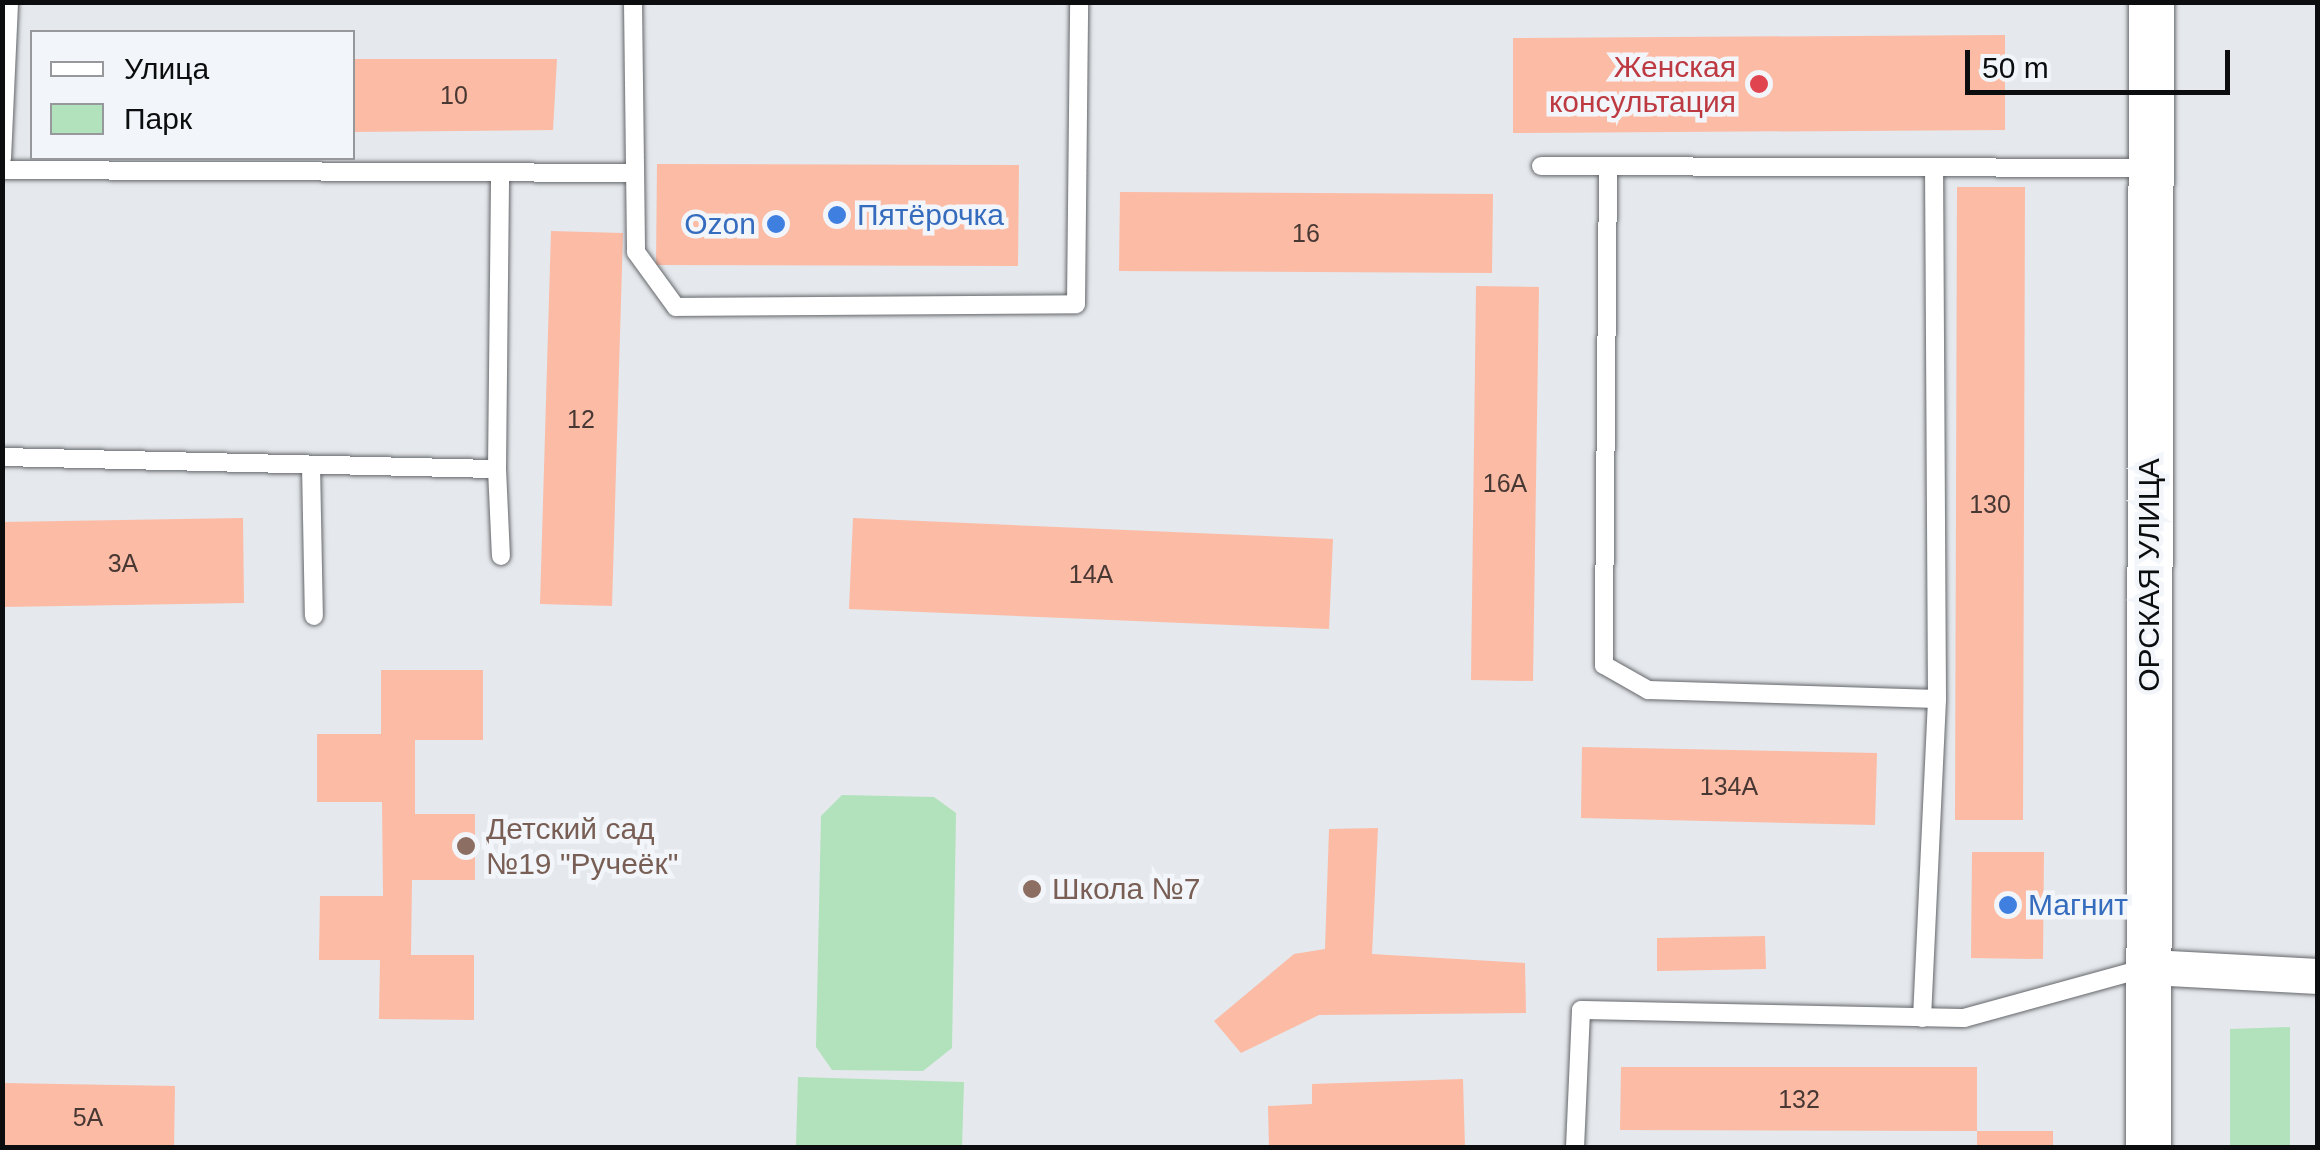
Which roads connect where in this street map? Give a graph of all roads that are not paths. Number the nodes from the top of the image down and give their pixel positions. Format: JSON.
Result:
{"nodes":[{"id":1,"x":10,"y":2,"type":"edge"},
{"id":2,"x":633,"y":2,"type":"edge"},
{"id":3,"x":1079,"y":2,"type":"edge"},
{"id":4,"x":2151,"y":2,"type":"edge"},
{"id":5,"x":2,"y":158,"type":"edge"},
{"id":6,"x":1541,"y":166,"type":"dead end"},
{"id":7,"x":1608,"y":166,"type":"junction"},
{"id":8,"x":1934,"y":167,"type":"junction"},
{"id":9,"x":2148,"y":168,"type":"junction"},
{"id":10,"x":2,"y":170,"type":"edge"},
{"id":11,"x":500,"y":172,"type":"junction"},
{"id":12,"x":635,"y":173,"type":"junction"},
{"id":13,"x":2,"y":457,"type":"edge"},
{"id":14,"x":312,"y":465,"type":"junction"},
{"id":15,"x":497,"y":470,"type":"junction"},
{"id":16,"x":501,"y":556,"type":"dead end"},
{"id":17,"x":314,"y":616,"type":"dead end"},
{"id":18,"x":1937,"y":699,"type":"junction"},
{"id":19,"x":2150,"y":967,"type":"junction"},
{"id":20,"x":2318,"y":976,"type":"edge"},
{"id":21,"x":1922,"y":1018,"type":"junction"},
{"id":22,"x":1575,"y":1148,"type":"edge"},
{"id":23,"x":2148,"y":1148,"type":"edge"}],
"edges":[{"from":1,"to":5,"type":"lane"},
{"from":2,"to":12,"type":"lane"},
{"from":3,"to":12,"type":"lane"},
{"from":4,"to":9,"type":"street","name":"ОРСКАЯ УЛИЦА"},
{"from":6,"to":7,"type":"lane"},
{"from":7,"to":8,"type":"lane"},
{"from":7,"to":18,"type":"lane"},
{"from":8,"to":9,"type":"lane"},
{"from":8,"to":18,"type":"lane"},
{"from":9,"to":19,"type":"street","name":"ОРСКАЯ УЛИЦА"},
{"from":10,"to":11,"type":"lane"},
{"from":11,"to":12,"type":"lane"},
{"from":11,"to":15,"type":"lane"},
{"from":13,"to":14,"type":"lane"},
{"from":14,"to":15,"type":"lane"},
{"from":14,"to":17,"type":"lane"},
{"from":15,"to":16,"type":"lane"},
{"from":18,"to":21,"type":"lane"},
{"from":19,"to":20,"type":"street"},
{"from":19,"to":21,"type":"lane"},
{"from":19,"to":23,"type":"street","name":"ОРСКАЯ УЛИЦА"},
{"from":21,"to":22,"type":"lane"}]}
